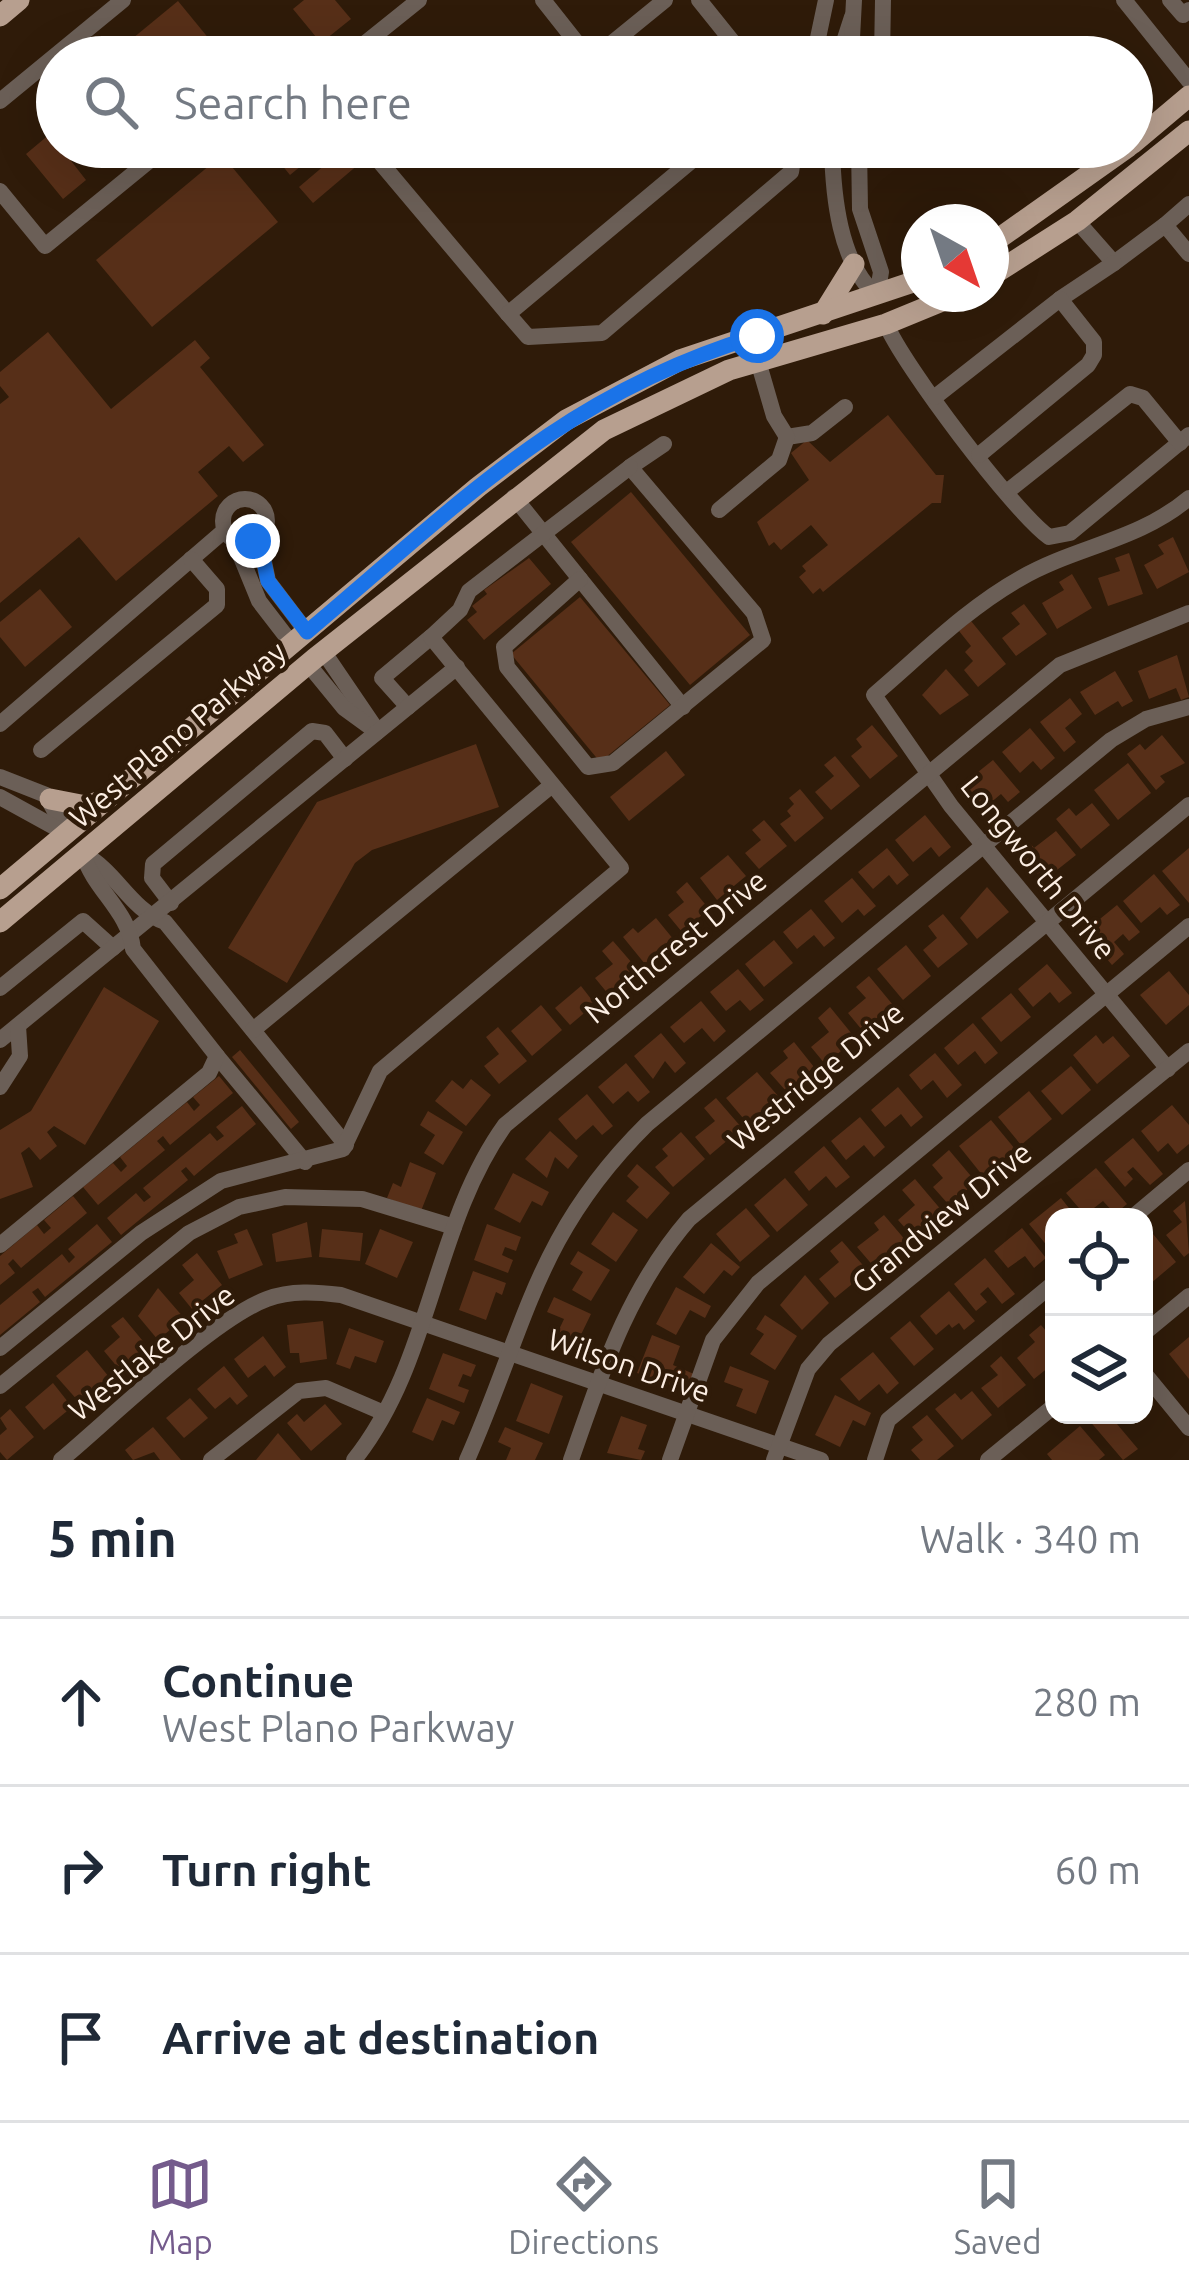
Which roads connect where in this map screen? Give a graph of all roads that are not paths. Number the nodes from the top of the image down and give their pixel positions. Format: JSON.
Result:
{"nodes":[{"id":1,"x":19,"y":0,"type":"edge"},
{"id":2,"x":123,"y":0,"type":"edge"},
{"id":3,"x":419,"y":0,"type":"edge"},
{"id":4,"x":543,"y":0,"type":"edge"},
{"id":5,"x":664,"y":0,"type":"edge"},
{"id":6,"x":699,"y":0,"type":"edge"},
{"id":7,"x":826,"y":0,"type":"edge"},
{"id":8,"x":883,"y":0,"type":"edge"},
{"id":9,"x":1170,"y":0,"type":"edge"},
{"id":10,"x":1127,"y":1,"type":"edge"},
{"id":11,"x":1189,"y":10,"type":"edge"},
{"id":12,"x":0,"y":16,"type":"edge"},
{"id":13,"x":882,"y":25,"type":"junction"},
{"id":14,"x":79,"y":36,"type":"edge"},
{"id":15,"x":374,"y":36,"type":"edge"},
{"id":16,"x":574,"y":36,"type":"edge"},
{"id":17,"x":619,"y":36,"type":"edge"},
{"id":18,"x":726,"y":36,"type":"edge"},
{"id":19,"x":818,"y":36,"type":"edge"},
{"id":20,"x":878,"y":36,"type":"edge"},
{"id":21,"x":882,"y":36,"type":"edge"},
{"id":22,"x":36,"y":71,"type":"edge"},
{"id":23,"x":1189,"y":81,"type":"edge"},
{"id":24,"x":1189,"y":95,"type":"edge"},
{"id":25,"x":0,"y":101,"type":"edge"},
{"id":26,"x":1153,"y":126,"type":"edge"},
{"id":27,"x":1189,"y":131,"type":"edge"},
{"id":28,"x":1153,"y":160,"type":"edge"},
{"id":29,"x":140,"y":168,"type":"edge"},
{"id":30,"x":385,"y":168,"type":"edge"},
{"id":31,"x":683,"y":168,"type":"edge"},
{"id":32,"x":791,"y":168,"type":"edge"},
{"id":33,"x":833,"y":168,"type":"edge"},
{"id":34,"x":859,"y":168,"type":"edge"},
{"id":35,"x":1102,"y":168,"type":"edge"},
{"id":36,"x":1143,"y":168,"type":"edge"},
{"id":37,"x":0,"y":191,"type":"edge"},
{"id":38,"x":1060,"y":201,"type":"junction"},
{"id":39,"x":1189,"y":204,"type":"edge"},
{"id":40,"x":1077,"y":221,"type":"junction"},
{"id":41,"x":1165,"y":225,"type":"junction"},
{"id":42,"x":1009,"y":233,"type":"edge"},
{"id":43,"x":1189,"y":254,"type":"edge"},
{"id":44,"x":1114,"y":263,"type":"junction"},
{"id":45,"x":854,"y":264,"type":"junction"},
{"id":46,"x":1009,"y":264,"type":"edge"},
{"id":47,"x":901,"y":287,"type":"edge"},
{"id":48,"x":877,"y":296,"type":"junction"},
{"id":49,"x":1060,"y":298,"type":"junction"},
{"id":50,"x":915,"y":312,"type":"edge"},
{"id":51,"x":508,"y":314,"type":"junction"},
{"id":52,"x":823,"y":314,"type":"junction"},
{"id":53,"x":886,"y":324,"type":"junction"},
{"id":54,"x":758,"y":361,"type":"junction"},
{"id":55,"x":627,"y":384,"type":"junction"},
{"id":56,"x":935,"y":397,"type":"junction"},
{"id":57,"x":845,"y":407,"type":"dead end"},
{"id":58,"x":640,"y":409,"type":"junction"},
{"id":59,"x":787,"y":436,"type":"junction"},
{"id":60,"x":1185,"y":439,"type":"edge"},
{"id":61,"x":664,"y":444,"type":"dead end"},
{"id":62,"x":979,"y":455,"type":"junction"},
{"id":63,"x":630,"y":467,"type":"junction"},
{"id":64,"x":1008,"y":490,"type":"junction"},
{"id":65,"x":514,"y":497,"type":"junction"},
{"id":66,"x":1189,"y":498,"type":"edge"},
{"id":67,"x":719,"y":510,"type":"dead end"},
{"id":68,"x":542,"y":531,"type":"junction"},
{"id":69,"x":230,"y":535,"type":"junction"},
{"id":70,"x":259,"y":538,"type":"junction"},
{"id":71,"x":191,"y":559,"type":"junction"},
{"id":72,"x":580,"y":579,"type":"junction"},
{"id":73,"x":1189,"y":613,"type":"edge"},
{"id":74,"x":431,"y":637,"type":"junction"},
{"id":75,"x":299,"y":638,"type":"junction"},
{"id":76,"x":315,"y":658,"type":"junction"},
{"id":77,"x":457,"y":667,"type":"junction"},
{"id":78,"x":407,"y":707,"type":"junction"},
{"id":79,"x":683,"y":707,"type":"junction"},
{"id":80,"x":1189,"y":707,"type":"edge"},
{"id":81,"x":0,"y":724,"type":"edge"},
{"id":82,"x":377,"y":732,"type":"junction"},
{"id":83,"x":41,"y":750,"type":"dead end"},
{"id":84,"x":345,"y":759,"type":"junction"},
{"id":85,"x":930,"y":773,"type":"junction"},
{"id":86,"x":0,"y":777,"type":"edge"},
{"id":87,"x":552,"y":785,"type":"junction"},
{"id":88,"x":0,"y":797,"type":"edge"},
{"id":89,"x":111,"y":798,"type":"junction"},
{"id":90,"x":50,"y":799,"type":"junction"},
{"id":91,"x":1189,"y":806,"type":"edge"},
{"id":92,"x":67,"y":834,"type":"junction"},
{"id":93,"x":986,"y":849,"type":"junction"},
{"id":94,"x":83,"y":854,"type":"junction"},
{"id":95,"x":0,"y":889,"type":"edge"},
{"id":96,"x":171,"y":903,"type":"junction"},
{"id":97,"x":149,"y":916,"type":"junction"},
{"id":98,"x":0,"y":922,"type":"edge"},
{"id":99,"x":1046,"y":923,"type":"junction"},
{"id":100,"x":1189,"y":926,"type":"edge"},
{"id":101,"x":131,"y":931,"type":"junction"},
{"id":102,"x":112,"y":948,"type":"junction"},
{"id":103,"x":0,"y":988,"type":"edge"},
{"id":104,"x":1106,"y":995,"type":"junction"},
{"id":105,"x":18,"y":1026,"type":"junction"},
{"id":106,"x":253,"y":1030,"type":"junction"},
{"id":107,"x":0,"y":1040,"type":"edge"},
{"id":108,"x":1189,"y":1051,"type":"edge"},
{"id":109,"x":217,"y":1056,"type":"junction"},
{"id":110,"x":1168,"y":1069,"type":"junction"},
{"id":111,"x":0,"y":1088,"type":"edge"},
{"id":112,"x":346,"y":1144,"type":"junction"},
{"id":113,"x":305,"y":1162,"type":"junction"},
{"id":114,"x":1189,"y":1170,"type":"edge"},
{"id":115,"x":1144,"y":1208,"type":"edge"},
{"id":116,"x":454,"y":1227,"type":"junction"},
{"id":117,"x":0,"y":1245,"type":"edge"},
{"id":118,"x":1045,"y":1289,"type":"edge"},
{"id":119,"x":1189,"y":1296,"type":"edge"},
{"id":120,"x":420,"y":1322,"type":"junction"},
{"id":121,"x":1153,"y":1326,"type":"edge"},
{"id":122,"x":0,"y":1348,"type":"edge"},
{"id":123,"x":508,"y":1353,"type":"junction"},
{"id":124,"x":598,"y":1384,"type":"junction"},
{"id":125,"x":1153,"y":1384,"type":"edge"},
{"id":126,"x":0,"y":1386,"type":"edge"},
{"id":127,"x":384,"y":1413,"type":"junction"},
{"id":128,"x":1045,"y":1413,"type":"edge"},
{"id":129,"x":687,"y":1414,"type":"junction"},
{"id":130,"x":1189,"y":1428,"type":"edge"},
{"id":131,"x":776,"y":1452,"type":"edge"},
{"id":132,"x":61,"y":1460,"type":"edge"},
{"id":133,"x":211,"y":1460,"type":"edge"},
{"id":134,"x":354,"y":1460,"type":"edge"},
{"id":135,"x":467,"y":1460,"type":"edge"},
{"id":136,"x":571,"y":1460,"type":"edge"},
{"id":137,"x":670,"y":1460,"type":"edge"},
{"id":138,"x":820,"y":1460,"type":"edge"},
{"id":139,"x":875,"y":1460,"type":"edge"},
{"id":140,"x":988,"y":1460,"type":"edge"}],
"edges":[{"from":1,"to":12,"type":"main road"},
{"from":2,"to":14,"type":"street"},
{"from":3,"to":15,"type":"street"},
{"from":4,"to":16,"type":"street"},
{"from":5,"to":17,"type":"street"},
{"from":6,"to":18,"type":"street"},
{"from":7,"to":19,"type":"street"},
{"from":8,"to":13,"type":"street"},
{"from":9,"to":11,"type":"street"},
{"from":10,"to":23,"type":"street"},
{"from":13,"to":20,"type":"street"},
{"from":13,"to":21,"type":"street"},
{"from":22,"to":25,"type":"street"},
{"from":24,"to":26,"type":"main road"},
{"from":27,"to":28,"type":"main road"},
{"from":29,"to":37,"type":"street"},
{"from":30,"to":51,"type":"street"},
{"from":31,"to":51,"type":"street"},
{"from":32,"to":51,"type":"street"},
{"from":33,"to":45,"type":"street"},
{"from":34,"to":48,"type":"street"},
{"from":35,"to":38,"type":"main road"},
{"from":36,"to":40,"type":"main road"},
{"from":38,"to":40,"type":"main road"},
{"from":38,"to":42,"type":"main road"},
{"from":39,"to":41,"type":"street"},
{"from":40,"to":44,"type":"street"},
{"from":40,"to":46,"type":"main road"},
{"from":41,"to":43,"type":"street"},
{"from":41,"to":44,"type":"street"},
{"from":44,"to":49,"type":"street"},
{"from":45,"to":48,"type":"street"},
{"from":45,"to":52,"type":"main road"},
{"from":47,"to":48,"type":"main road","name":"West Plano Parkway"},
{"from":48,"to":52,"type":"main road","name":"West Plano Parkway"},
{"from":48,"to":53,"type":"main road"},
{"from":49,"to":56,"type":"street"},
{"from":49,"to":62,"type":"street"},
{"from":50,"to":53,"type":"main road","name":"West Plano Parkway"},
{"from":52,"to":55,"type":"main road","name":"West Plano Parkway"},
{"from":53,"to":54,"type":"main road","name":"West Plano Parkway"},
{"from":53,"to":56,"type":"street"},
{"from":54,"to":58,"type":"main road","name":"West Plano Parkway"},
{"from":54,"to":59,"type":"street"},
{"from":55,"to":58,"type":"street"},
{"from":55,"to":75,"type":"main road","name":"West Plano Parkway"},
{"from":56,"to":62,"type":"street"},
{"from":57,"to":59,"type":"street"},
{"from":58,"to":65,"type":"main road","name":"West Plano Parkway"},
{"from":59,"to":67,"type":"street"},
{"from":60,"to":64,"type":"street"},
{"from":60,"to":64,"type":"street"},
{"from":61,"to":63,"type":"street"},
{"from":62,"to":64,"type":"street"},
{"from":63,"to":68,"type":"street"},
{"from":63,"to":79,"type":"street"},
{"from":65,"to":68,"type":"street"},
{"from":65,"to":76,"type":"main road","name":"West Plano Parkway"},
{"from":66,"to":85,"type":"street","name":"Longworth Drive"},
{"from":68,"to":72,"type":"street"},
{"from":68,"to":74,"type":"street"},
{"from":69,"to":70,"type":"street"},
{"from":69,"to":70,"type":"street"},
{"from":69,"to":71,"type":"street"},
{"from":69,"to":75,"type":"street"},
{"from":70,"to":75,"type":"street"},
{"from":71,"to":81,"type":"street"},
{"from":71,"to":83,"type":"street"},
{"from":72,"to":79,"type":"street"},
{"from":72,"to":79,"type":"street"},
{"from":73,"to":85,"type":"street","name":"Northcrest Drive"},
{"from":74,"to":77,"type":"street"},
{"from":74,"to":78,"type":"street"},
{"from":75,"to":76,"type":"main road"},
{"from":75,"to":89,"type":"main road","name":"West Plano Parkway"},
{"from":76,"to":82,"type":"street"},
{"from":76,"to":94,"type":"main road","name":"West Plano Parkway"},
{"from":77,"to":78,"type":"street"},
{"from":77,"to":87,"type":"street"},
{"from":78,"to":82,"type":"street"},
{"from":80,"to":93,"type":"street"},
{"from":82,"to":84,"type":"street"},
{"from":84,"to":96,"type":"street"},
{"from":84,"to":96,"type":"street"},
{"from":85,"to":93,"type":"street","name":"Longworth Drive"},
{"from":85,"to":116,"type":"street","name":"Northcrest Drive"},
{"from":86,"to":90,"type":"street"},
{"from":87,"to":106,"type":"street"},
{"from":87,"to":112,"type":"street"},
{"from":88,"to":92,"type":"street"},
{"from":89,"to":90,"type":"main road"},
{"from":89,"to":92,"type":"main road","name":"West Plano Parkway"},
{"from":90,"to":92,"type":"street"},
{"from":91,"to":99,"type":"street","name":"Westridge Drive"},
{"from":92,"to":94,"type":"main road"},
{"from":92,"to":95,"type":"main road","name":"West Plano Parkway"},
{"from":93,"to":99,"type":"street","name":"Longworth Drive"},
{"from":93,"to":123,"type":"street"},
{"from":94,"to":97,"type":"street"},
{"from":94,"to":98,"type":"main road","name":"West Plano Parkway"},
{"from":94,"to":101,"type":"street"},
{"from":96,"to":97,"type":"street"},
{"from":97,"to":101,"type":"street"},
{"from":97,"to":106,"type":"street"},
{"from":99,"to":104,"type":"street","name":"Longworth Drive"},
{"from":99,"to":124,"type":"street","name":"Westridge Drive"},
{"from":100,"to":104,"type":"street"},
{"from":101,"to":102,"type":"street"},
{"from":101,"to":109,"type":"street"},
{"from":102,"to":103,"type":"street"},
{"from":102,"to":105,"type":"street"},
{"from":104,"to":110,"type":"street","name":"Longworth Drive"},
{"from":104,"to":129,"type":"street"},
{"from":105,"to":107,"type":"street"},
{"from":105,"to":111,"type":"street"},
{"from":106,"to":112,"type":"street"},
{"from":108,"to":110,"type":"street","name":"Grandview Drive"},
{"from":109,"to":113,"type":"street"},
{"from":109,"to":117,"type":"street"},
{"from":110,"to":131,"type":"street","name":"Grandview Drive"},
{"from":112,"to":113,"type":"street"},
{"from":113,"to":122,"type":"street"},
{"from":114,"to":115,"type":"street"},
{"from":116,"to":120,"type":"street","name":"Northcrest Drive"},
{"from":116,"to":126,"type":"street"},
{"from":118,"to":139,"type":"street"},
{"from":119,"to":121,"type":"street"},
{"from":120,"to":123,"type":"street","name":"Wilson Drive"},
{"from":120,"to":127,"type":"street","name":"Northcrest Drive"},
{"from":120,"to":132,"type":"street","name":"Westlake Drive"},
{"from":123,"to":124,"type":"street","name":"Wilson Drive"},
{"from":123,"to":135,"type":"street"},
{"from":124,"to":129,"type":"street","name":"Wilson Drive"},
{"from":124,"to":136,"type":"street","name":"Westridge Drive"},
{"from":125,"to":130,"type":"street"},
{"from":127,"to":133,"type":"street"},
{"from":127,"to":134,"type":"street","name":"Northcrest Drive"},
{"from":128,"to":140,"type":"street"},
{"from":129,"to":131,"type":"street","name":"Wilson Drive"},
{"from":129,"to":137,"type":"street"},
{"from":131,"to":138,"type":"street","name":"Wilson Drive"}]}
